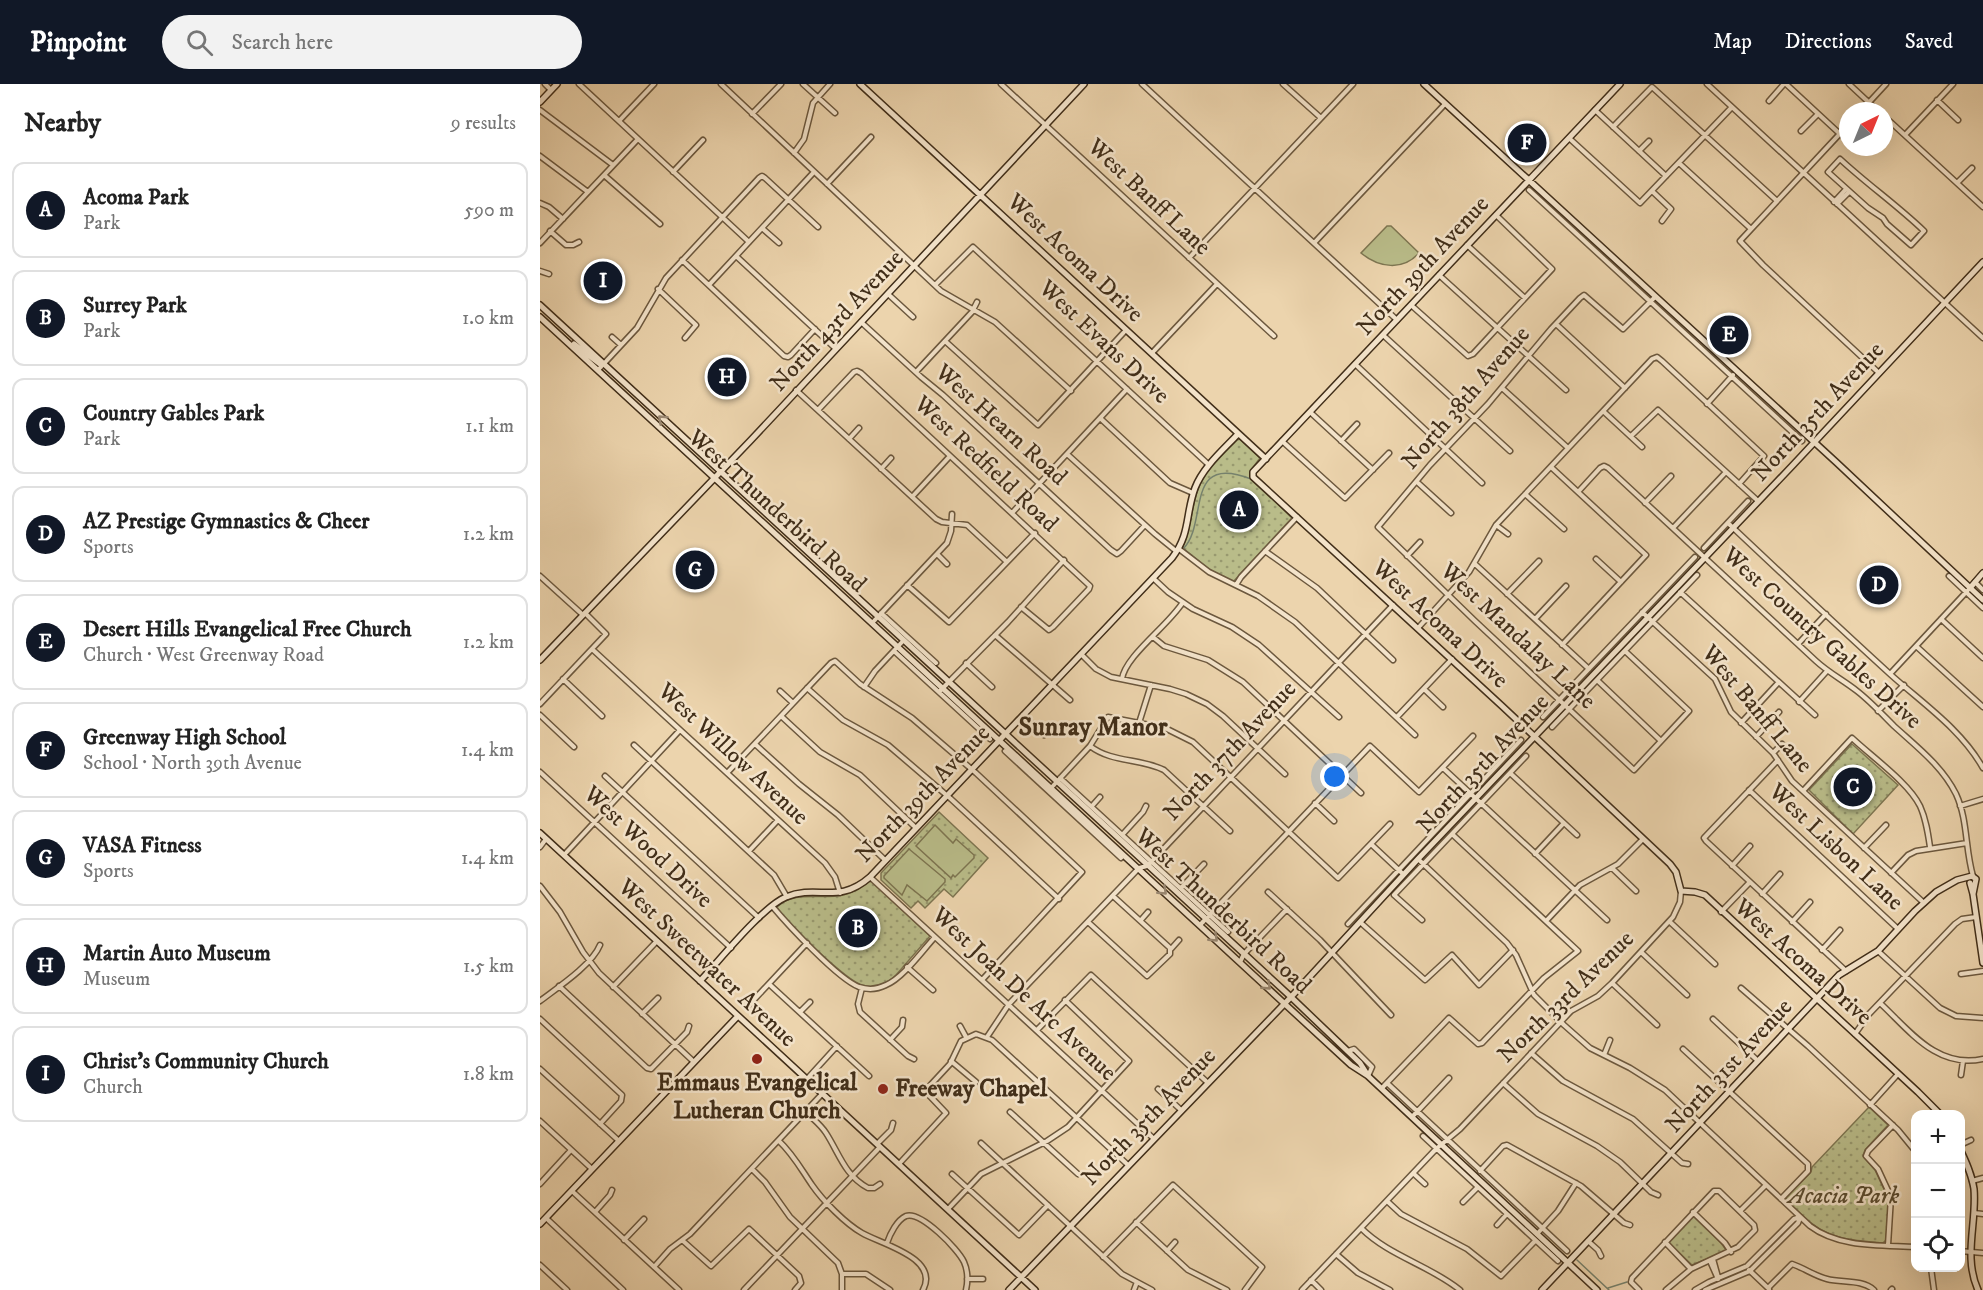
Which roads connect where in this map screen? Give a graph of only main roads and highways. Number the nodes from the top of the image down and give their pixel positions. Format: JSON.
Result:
{"nodes":[{"id":1,"x":557,"y":84,"type":"edge"},
{"id":2,"x":860,"y":84,"type":"edge"},
{"id":3,"x":1084,"y":84,"type":"edge"},
{"id":4,"x":1424,"y":84,"type":"edge"},
{"id":5,"x":1620,"y":84,"type":"edge"},
{"id":6,"x":540,"y":102,"type":"edge"},
{"id":7,"x":1528,"y":181,"type":"junction"},
{"id":8,"x":980,"y":196,"type":"junction"},
{"id":9,"x":1983,"y":262,"type":"edge"},
{"id":10,"x":540,"y":305,"type":"edge"},
{"id":11,"x":540,"y":317,"type":"edge"},
{"id":12,"x":560,"y":335,"type":"junction"},
{"id":13,"x":604,"y":364,"type":"junction"},
{"id":14,"x":641,"y":399,"type":"junction"},
{"id":15,"x":635,"y":406,"type":"junction"},
{"id":16,"x":1238,"y":434,"type":"junction"},
{"id":17,"x":1815,"y":442,"type":"junction"},
{"id":18,"x":1266,"y":459,"type":"junction"},
{"id":19,"x":720,"y":473,"type":"junction"},
{"id":20,"x":1253,"y":474,"type":"joint"},
{"id":21,"x":714,"y":479,"type":"junction"},
{"id":22,"x":1983,"y":573,"type":"edge"},
{"id":23,"x":1968,"y":590,"type":"junction"},
{"id":24,"x":1983,"y":600,"type":"edge"},
{"id":25,"x":540,"y":660,"type":"edge"},
{"id":26,"x":1005,"y":734,"type":"junction"},
{"id":27,"x":1533,"y":737,"type":"junction"},
{"id":28,"x":1000,"y":740,"type":"junction"},
{"id":29,"x":540,"y":833,"type":"edge"},
{"id":30,"x":1983,"y":878,"type":"edge"},
{"id":31,"x":1972,"y":880,"type":"junction"},
{"id":32,"x":1983,"y":963,"type":"edge"},
{"id":33,"x":700,"y":981,"type":"junction"},
{"id":34,"x":1291,"y":997,"type":"junction"},
{"id":35,"x":1816,"y":999,"type":"junction"},
{"id":36,"x":1285,"y":1003,"type":"junction"},
{"id":37,"x":738,"y":1016,"type":"junction"},
{"id":38,"x":1327,"y":1042,"type":"junction"},
{"id":39,"x":1350,"y":1053,"type":"junction"},
{"id":40,"x":1368,"y":1076,"type":"junction"},
{"id":41,"x":1936,"y":1110,"type":"edge"},
{"id":42,"x":1965,"y":1162,"type":"edge"},
{"id":43,"x":540,"y":1224,"type":"edge"},
{"id":44,"x":1568,"y":1263,"type":"junction"},
{"id":45,"x":1021,"y":1277,"type":"junction"},
{"id":46,"x":1009,"y":1290,"type":"edge"},
{"id":47,"x":1035,"y":1290,"type":"edge"},
{"id":48,"x":1542,"y":1290,"type":"edge"},
{"id":49,"x":1597,"y":1290,"type":"edge"},
{"id":50,"x":1978,"y":1290,"type":"edge"}],
"edges":[{"from":1,"to":6,"type":"main road"},
{"from":2,"to":8,"type":"main road","name":"West Acoma Drive"},
{"from":3,"to":8,"type":"main road","name":"North 43rd Avenue"},
{"from":4,"to":7,"type":"main road"},
{"from":5,"to":7,"type":"main road","name":"North 39th Avenue"},
{"from":7,"to":17,"type":"main road"},
{"from":7,"to":18,"type":"main road","name":"North 39th Avenue"},
{"from":8,"to":16,"type":"main road","name":"West Acoma Drive"},
{"from":8,"to":19,"type":"main road","name":"North 43rd Avenue"},
{"from":9,"to":17,"type":"main road","name":"North 35th Avenue"},
{"from":10,"to":13,"type":"main road","name":"West Thunderbird Road"},
{"from":11,"to":12,"type":"main road","name":"West Thunderbird Road"},
{"from":12,"to":13,"type":"main road"},
{"from":12,"to":15,"type":"main road","name":"West Thunderbird Road"},
{"from":13,"to":14,"type":"main road","name":"West Thunderbird Road"},
{"from":14,"to":15,"type":"main road"},
{"from":19,"to":14,"type":"main road","name":"West Thunderbird Road","one_way":true},
{"from":15,"to":21,"type":"main road","name":"West Thunderbird Road"},
{"from":16,"to":18,"type":"main road","name":"West Acoma Drive"},
{"from":16,"to":26,"type":"main road","name":"North 39th Avenue"},
{"from":17,"to":23,"type":"main road"},
{"from":17,"to":27,"type":"main road","name":"North 35th Avenue"},
{"from":18,"to":20,"type":"main road","name":"North 39th Avenue"},
{"from":19,"to":21,"type":"main road","name":"North 43rd Avenue"},
{"from":19,"to":26,"type":"main road","name":"West Thunderbird Road"},
{"from":20,"to":27,"type":"main road","name":"West Acoma Drive"},
{"from":21,"to":25,"type":"main road","name":"North 43rd Avenue"},
{"from":21,"to":28,"type":"main road","name":"West Thunderbird Road"},
{"from":22,"to":23,"type":"main road"},
{"from":23,"to":24,"type":"main road"},
{"from":26,"to":28,"type":"main road","name":"North 39th Avenue"},
{"from":26,"to":34,"type":"main road","name":"West Thunderbird Road"},
{"from":27,"to":34,"type":"main road","name":"North 35th Avenue"},
{"from":27,"to":35,"type":"main road","name":"West Acoma Drive"},
{"from":28,"to":33,"type":"main road","name":"North 39th Avenue"},
{"from":28,"to":36,"type":"main road","name":"West Thunderbird Road","one_way":true},
{"from":29,"to":33,"type":"main road","name":"West Sweetwater Avenue"},
{"from":30,"to":31,"type":"main road","name":"North 31st Avenue"},
{"from":31,"to":32,"type":"main road","name":"West Country Gables Drive"},
{"from":31,"to":35,"type":"main road","name":"North 31st Avenue"},
{"from":33,"to":37,"type":"main road","name":"West Sweetwater Avenue"},
{"from":34,"to":36,"type":"main road","name":"North 35th Avenue"},
{"from":34,"to":39,"type":"main road","name":"West Thunderbird Road"},
{"from":35,"to":41,"type":"main road","name":"West Acoma Drive"},
{"from":35,"to":44,"type":"main road","name":"North 31st Avenue"},
{"from":36,"to":38,"type":"main road","name":"West Thunderbird Road"},
{"from":36,"to":45,"type":"main road","name":"North 35th Avenue"},
{"from":37,"to":43,"type":"main road"},
{"from":37,"to":45,"type":"main road","name":"West Sweetwater Avenue"},
{"from":38,"to":39,"type":"main road"},
{"from":38,"to":40,"type":"main road","name":"West Thunderbird Road"},
{"from":39,"to":40,"type":"main road","name":"West Thunderbird Road"},
{"from":40,"to":44,"type":"main road","name":"West Thunderbird Road"},
{"from":42,"to":50,"type":"main road"},
{"from":44,"to":48,"type":"main road","name":"North 31st Avenue"},
{"from":44,"to":49,"type":"main road","name":"West Thunderbird Road"},
{"from":45,"to":46,"type":"main road","name":"North 35th Avenue"},
{"from":45,"to":47,"type":"main road","name":"West Sweetwater Avenue"}]}
